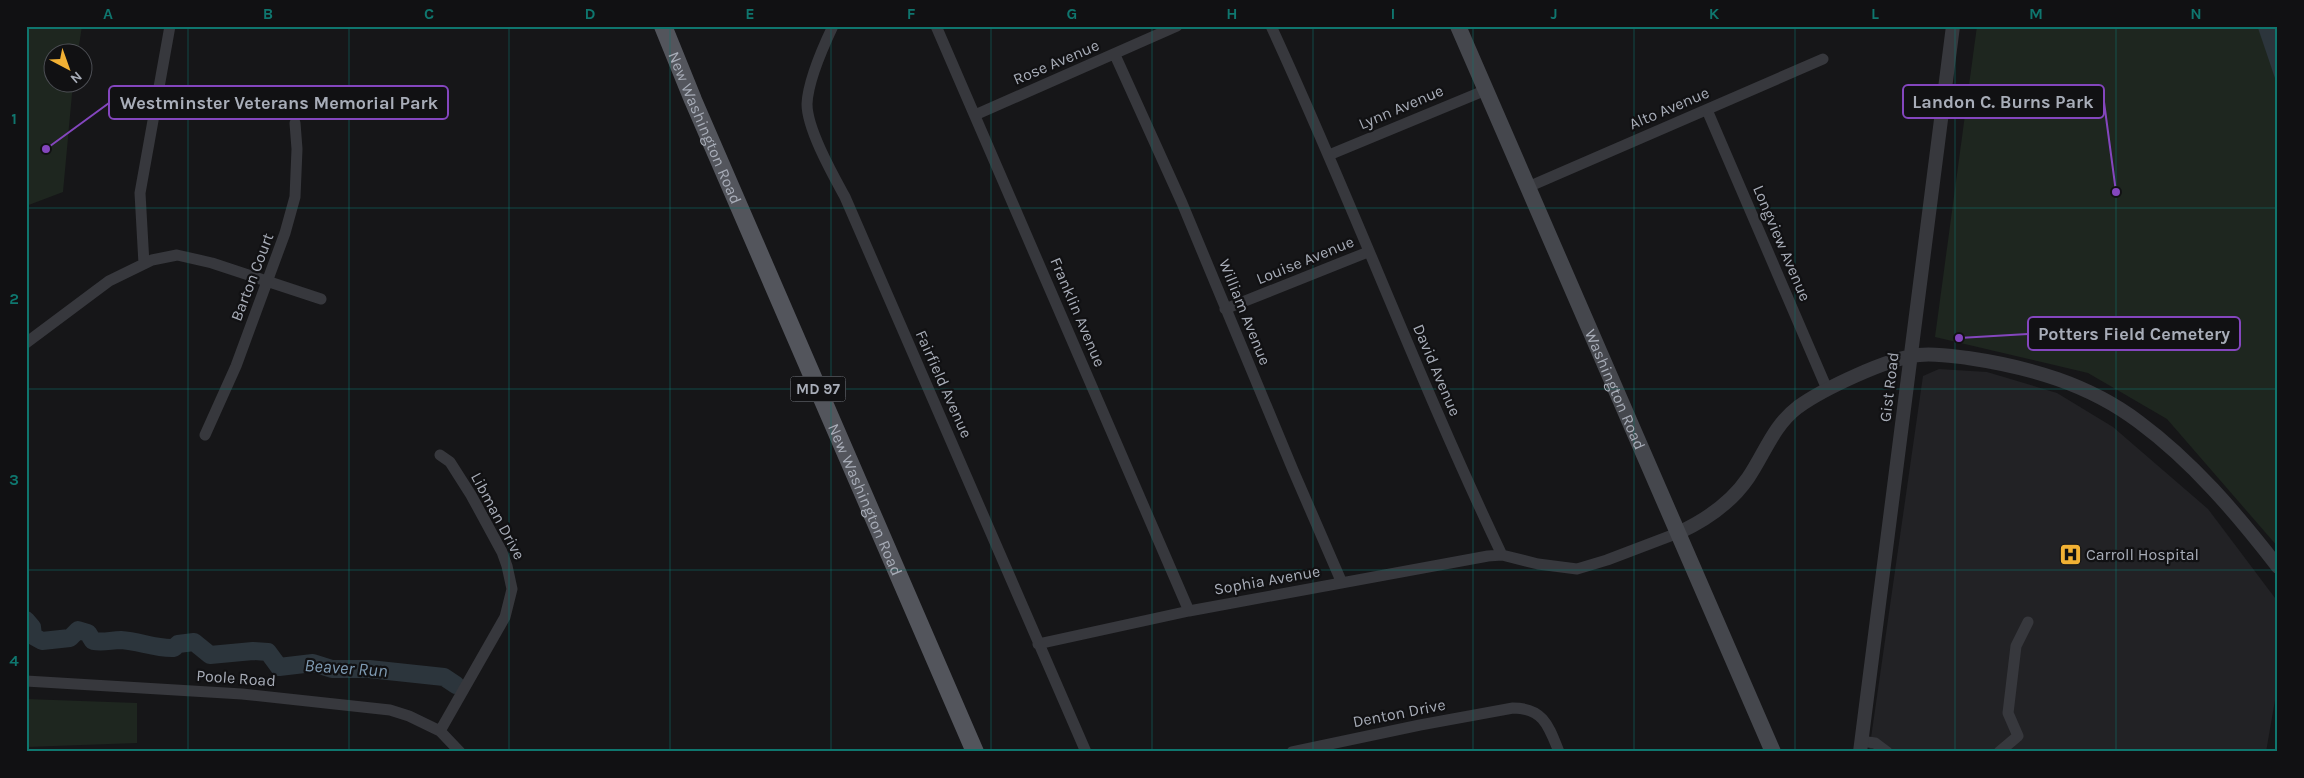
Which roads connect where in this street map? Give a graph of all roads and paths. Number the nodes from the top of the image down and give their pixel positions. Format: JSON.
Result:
{"nodes":[{"id":1,"x":170,"y":26,"type":"edge"},
{"id":2,"x":663,"y":26,"type":"edge"},
{"id":3,"x":833,"y":26,"type":"edge"},
{"id":4,"x":936,"y":26,"type":"edge"},
{"id":5,"x":1177,"y":26,"type":"edge"},
{"id":6,"x":1458,"y":26,"type":"edge"},
{"id":7,"x":1953,"y":26,"type":"edge"},
{"id":8,"x":1271,"y":27,"type":"edge"},
{"id":9,"x":1115,"y":55,"type":"junction"},
{"id":10,"x":1823,"y":59,"type":"dead end"},
{"id":11,"x":1486,"y":90,"type":"junction"},
{"id":12,"x":1707,"y":110,"type":"junction"},
{"id":13,"x":975,"y":115,"type":"junction"},
{"id":14,"x":295,"y":123,"type":"dead end"},
{"id":15,"x":1330,"y":155,"type":"junction"},
{"id":16,"x":1528,"y":187,"type":"junction"},
{"id":17,"x":1368,"y":252,"type":"junction"},
{"id":18,"x":144,"y":264,"type":"junction"},
{"id":19,"x":267,"y":282,"type":"junction"},
{"id":20,"x":321,"y":299,"type":"dead end"},
{"id":21,"x":1226,"y":309,"type":"junction"},
{"id":22,"x":26,"y":343,"type":"edge"},
{"id":23,"x":1911,"y":356,"type":"junction"},
{"id":24,"x":1827,"y":389,"type":"junction"},
{"id":25,"x":205,"y":435,"type":"dead end"},
{"id":26,"x":440,"y":455,"type":"dead end"},
{"id":27,"x":1678,"y":534,"type":"junction"},
{"id":28,"x":1502,"y":555,"type":"junction"},
{"id":29,"x":2278,"y":567,"type":"edge"},
{"id":30,"x":1342,"y":583,"type":"junction"},
{"id":31,"x":1189,"y":611,"type":"junction"},
{"id":32,"x":2028,"y":622,"type":"dead end"},
{"id":33,"x":1038,"y":644,"type":"junction"},
{"id":34,"x":26,"y":681,"type":"edge"},
{"id":35,"x":440,"y":730,"type":"junction"},
{"id":36,"x":1860,"y":746,"type":"edge"},
{"id":37,"x":460,"y":752,"type":"edge"},
{"id":38,"x":974,"y":752,"type":"edge"},
{"id":39,"x":1086,"y":752,"type":"edge"},
{"id":40,"x":1292,"y":752,"type":"edge"},
{"id":41,"x":1559,"y":752,"type":"edge"},
{"id":42,"x":1773,"y":752,"type":"edge"},
{"id":43,"x":1887,"y":752,"type":"edge"},
{"id":44,"x":1999,"y":752,"type":"edge"}],
"edges":[{"from":1,"to":18,"type":"street"},
{"from":2,"to":38,"type":"main road","name":"New Washington Road","number":"MD 97"},
{"from":3,"to":33,"type":"street","name":"Fairfield Avenue"},
{"from":4,"to":13,"type":"street","name":"Franklin Avenue"},
{"from":5,"to":9,"type":"street","name":"Rose Avenue"},
{"from":6,"to":11,"type":"main road","name":"Washington Road"},
{"from":7,"to":23,"type":"street","name":"Gist Road"},
{"from":8,"to":15,"type":"street","name":"David Avenue"},
{"from":9,"to":13,"type":"street","name":"Rose Avenue"},
{"from":9,"to":21,"type":"street","name":"William Avenue"},
{"from":10,"to":12,"type":"street","name":"Alto Avenue"},
{"from":11,"to":15,"type":"street","name":"Lynn Avenue"},
{"from":11,"to":16,"type":"main road","name":"Washington Road"},
{"from":12,"to":16,"type":"street","name":"Alto Avenue"},
{"from":12,"to":24,"type":"street","name":"Longview Avenue"},
{"from":13,"to":31,"type":"street","name":"Franklin Avenue"},
{"from":14,"to":19,"type":"street","name":"Barton Court"},
{"from":15,"to":17,"type":"street","name":"David Avenue"},
{"from":16,"to":27,"type":"main road","name":"Washington Road"},
{"from":17,"to":21,"type":"street","name":"Louise Avenue"},
{"from":17,"to":28,"type":"street","name":"David Avenue"},
{"from":18,"to":19,"type":"street"},
{"from":18,"to":22,"type":"street"},
{"from":19,"to":20,"type":"street"},
{"from":19,"to":25,"type":"street","name":"Barton Court"},
{"from":21,"to":30,"type":"street","name":"William Avenue"},
{"from":23,"to":24,"type":"street"},
{"from":23,"to":29,"type":"street"},
{"from":23,"to":36,"type":"street","name":"Gist Road"},
{"from":24,"to":27,"type":"street"},
{"from":26,"to":35,"type":"street","name":"Libman Drive"},
{"from":27,"to":28,"type":"street"},
{"from":27,"to":42,"type":"main road","name":"Washington Road"},
{"from":28,"to":30,"type":"street","name":"Sophia Avenue"},
{"from":30,"to":31,"type":"street","name":"Sophia Avenue"},
{"from":31,"to":33,"type":"street","name":"Sophia Avenue"},
{"from":32,"to":44,"type":"street"},
{"from":33,"to":39,"type":"street","name":"Fairfield Avenue"},
{"from":34,"to":35,"type":"street","name":"Poole Road"},
{"from":35,"to":37,"type":"street","name":"Poole Road"},
{"from":36,"to":43,"type":"street"},
{"from":40,"to":41,"type":"street","name":"Denton Drive"}]}
